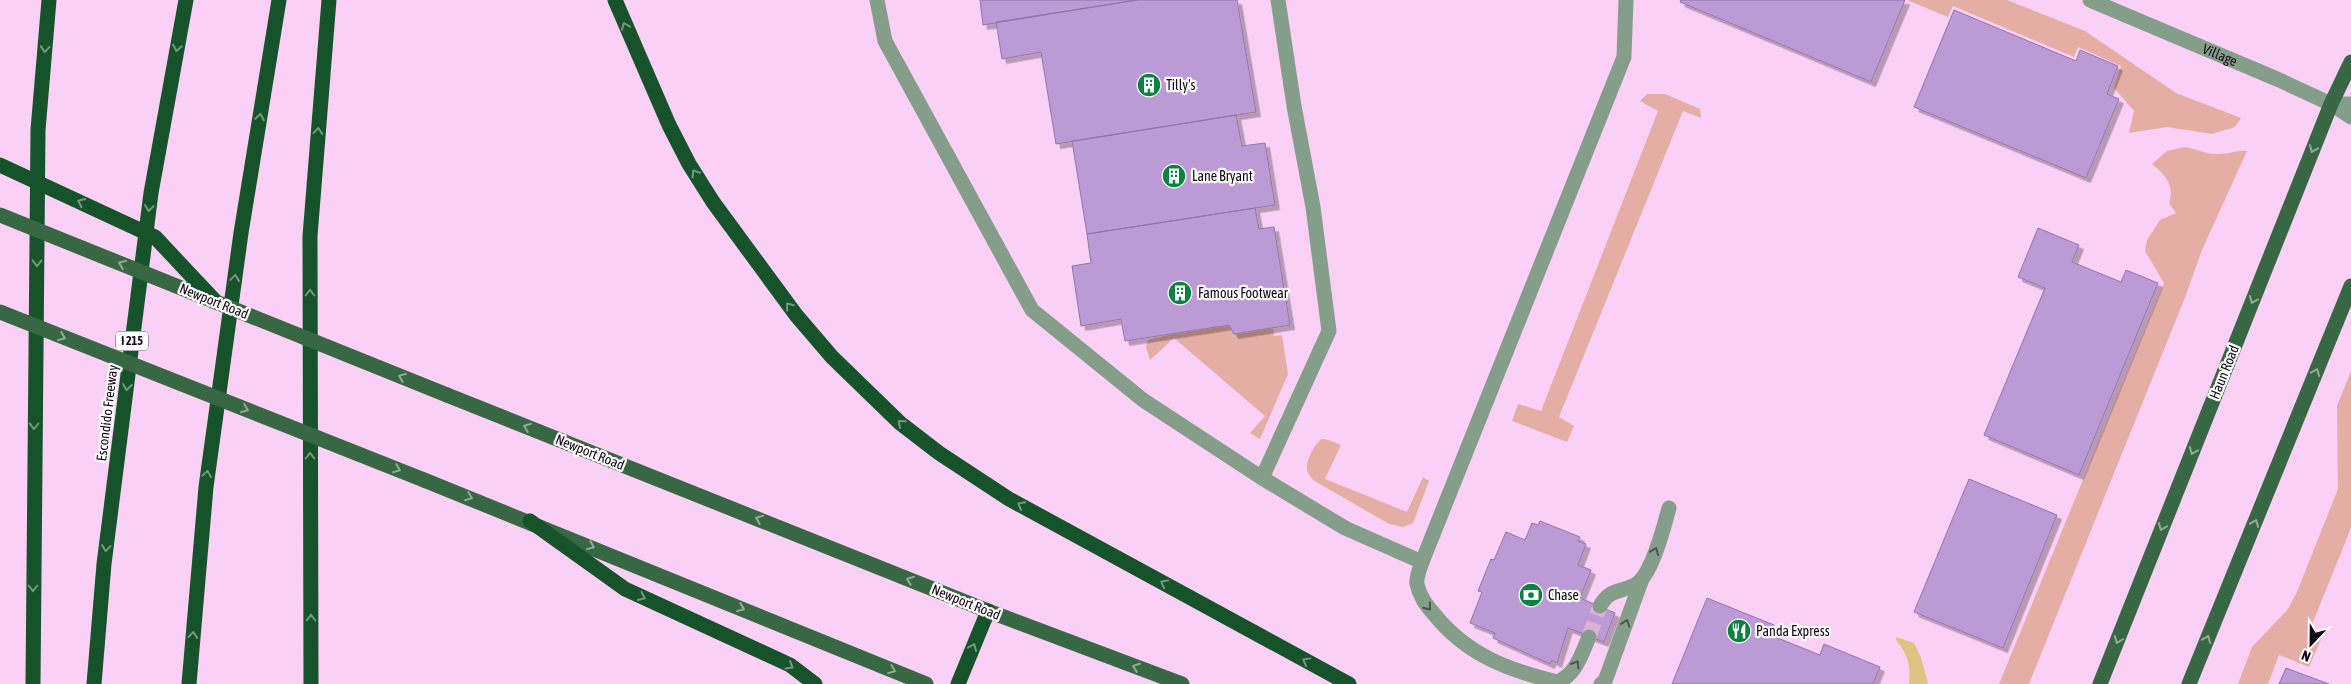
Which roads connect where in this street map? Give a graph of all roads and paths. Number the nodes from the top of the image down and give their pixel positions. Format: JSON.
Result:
{"nodes":[{"id":1,"x":49,"y":0,"type":"edge"},
{"id":2,"x":186,"y":0,"type":"edge"},
{"id":3,"x":279,"y":0,"type":"edge"},
{"id":4,"x":329,"y":0,"type":"edge"},
{"id":5,"x":615,"y":0,"type":"edge"},
{"id":6,"x":877,"y":0,"type":"edge"},
{"id":7,"x":1278,"y":0,"type":"edge"},
{"id":8,"x":1626,"y":0,"type":"edge"},
{"id":9,"x":2090,"y":0,"type":"edge"},
{"id":10,"x":2351,"y":62,"type":"edge"},
{"id":11,"x":2331,"y":104,"type":"junction"},
{"id":12,"x":2351,"y":104,"type":"edge"},
{"id":13,"x":2351,"y":117,"type":"edge"},
{"id":14,"x":0,"y":165,"type":"edge"},
{"id":15,"x":0,"y":215,"type":"edge"},
{"id":16,"x":2351,"y":286,"type":"edge"},
{"id":17,"x":216,"y":302,"type":"junction"},
{"id":18,"x":0,"y":312,"type":"edge"},
{"id":19,"x":1262,"y":478,"type":"junction"},
{"id":20,"x":1669,"y":508,"type":"dead end"},
{"id":21,"x":530,"y":521,"type":"junction"},
{"id":22,"x":1422,"y":562,"type":"junction"},
{"id":23,"x":1642,"y":579,"type":"junction"},
{"id":24,"x":1600,"y":606,"type":"tunnel mouth"},
{"id":25,"x":988,"y":611,"type":"junction"},
{"id":26,"x":1589,"y":637,"type":"tunnel mouth"},
{"id":27,"x":1561,"y":683,"type":"edge"},
{"id":28,"x":33,"y":684,"type":"edge"},
{"id":29,"x":94,"y":684,"type":"edge"},
{"id":30,"x":188,"y":684,"type":"edge"},
{"id":31,"x":311,"y":684,"type":"edge"},
{"id":32,"x":815,"y":684,"type":"edge"},
{"id":33,"x":926,"y":684,"type":"edge"},
{"id":34,"x":958,"y":684,"type":"edge"},
{"id":35,"x":1182,"y":684,"type":"edge"},
{"id":36,"x":1349,"y":684,"type":"edge"},
{"id":37,"x":1601,"y":684,"type":"edge"},
{"id":38,"x":2100,"y":684,"type":"edge"},
{"id":39,"x":2189,"y":684,"type":"edge"}],
"edges":[{"from":1,"to":28,"type":"highway","one_way":true},
{"from":2,"to":29,"type":"highway","name":"Escondido Freeway","number":"I 215","one_way":true},
{"from":30,"to":3,"type":"highway","one_way":true},
{"from":31,"to":4,"type":"highway","one_way":true},
{"from":36,"to":5,"type":"highway","one_way":true},
{"from":6,"to":19,"type":"lane"},
{"from":7,"to":19,"type":"lane"},
{"from":8,"to":22,"type":"lane"},
{"from":9,"to":11,"type":"lane","name":"Village"},
{"from":10,"to":11,"type":"main road","name":"Haun Road"},
{"from":11,"to":12,"type":"lane","name":"Village"},
{"from":11,"to":13,"type":"lane"},
{"from":11,"to":38,"type":"main road","name":"Haun Road","one_way":true},
{"from":17,"to":14,"type":"highway","one_way":true,"bridge":true},
{"from":17,"to":15,"type":"main road","name":"Newport Road","one_way":true,"bridge":true},
{"from":39,"to":16,"type":"main road","one_way":true},
{"from":25,"to":17,"type":"main road","name":"Newport Road","one_way":true,"bridge":true},
{"from":18,"to":21,"type":"main road","one_way":true,"bridge":true},
{"from":19,"to":22,"type":"lane"},
{"from":23,"to":20,"type":"lane","one_way":true},
{"from":21,"to":32,"type":"highway","one_way":true},
{"from":21,"to":33,"type":"main road","one_way":true},
{"from":22,"to":27,"type":"lane","one_way":true},
{"from":23,"to":24,"type":"lane"},
{"from":37,"to":23,"type":"lane","one_way":true},
{"from":34,"to":25,"type":"highway","one_way":true},
{"from":35,"to":25,"type":"main road","name":"Newport Road","one_way":true},
{"from":27,"to":26,"type":"lane","one_way":true}]}
